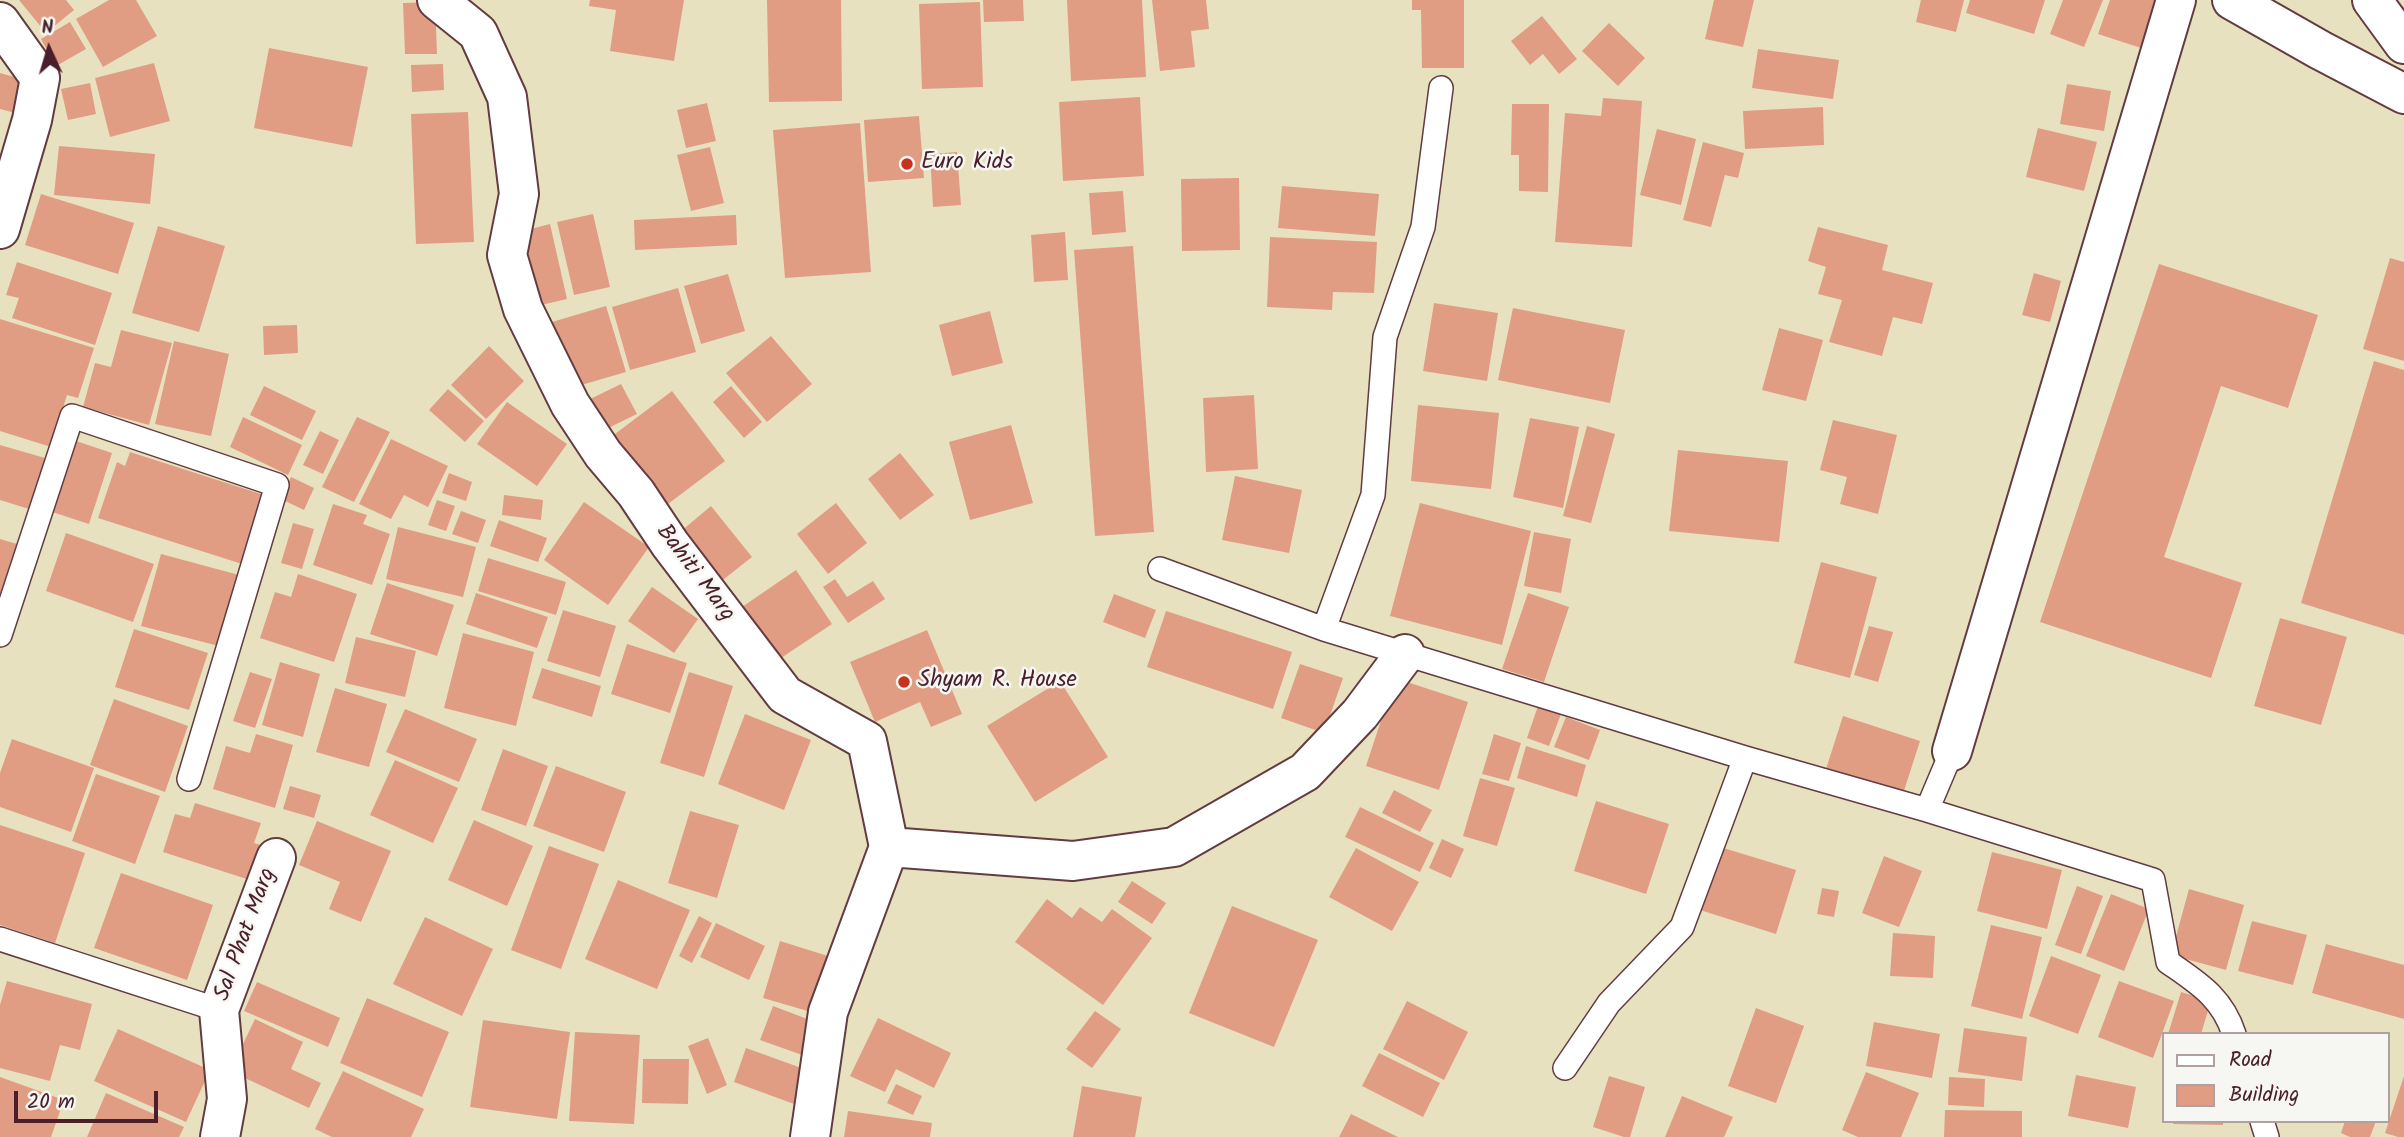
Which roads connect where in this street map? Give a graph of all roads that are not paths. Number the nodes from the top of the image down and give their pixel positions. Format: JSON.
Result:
{"nodes":[{"id":1,"x":437,"y":0,"type":"edge"},
{"id":2,"x":2176,"y":0,"type":"edge"},
{"id":3,"x":2232,"y":0,"type":"edge"},
{"id":4,"x":2372,"y":0,"type":"edge"},
{"id":5,"x":0,"y":22,"type":"edge"},
{"id":6,"x":2404,"y":44,"type":"edge"},
{"id":7,"x":1441,"y":89,"type":"dead end"},
{"id":8,"x":2404,"y":94,"type":"edge"},
{"id":9,"x":0,"y":229,"type":"edge"},
{"id":10,"x":1160,"y":569,"type":"dead end"},
{"id":11,"x":1324,"y":629,"type":"junction"},
{"id":12,"x":0,"y":635,"type":"edge"},
{"id":13,"x":1405,"y":654,"type":"junction"},
{"id":14,"x":1952,"y":751,"type":"joint"},
{"id":15,"x":1745,"y":758,"type":"junction"},
{"id":16,"x":189,"y":779,"type":"dead end"},
{"id":17,"x":1927,"y":810,"type":"junction"},
{"id":18,"x":889,"y":847,"type":"junction"},
{"id":19,"x":276,"y":858,"type":"dead end"},
{"id":20,"x":0,"y":939,"type":"edge"},
{"id":21,"x":219,"y":1010,"type":"junction"},
{"id":22,"x":2233,"y":1032,"type":"edge"},
{"id":23,"x":1565,"y":1068,"type":"dead end"},
{"id":24,"x":220,"y":1137,"type":"edge"},
{"id":25,"x":810,"y":1137,"type":"edge"}],
"edges":[{"from":1,"to":18,"type":"street","name":"Bahiti Marg"},
{"from":2,"to":14,"type":"street"},
{"from":3,"to":8,"type":"street"},
{"from":4,"to":6,"type":"street"},
{"from":5,"to":9,"type":"street"},
{"from":7,"to":11,"type":"lane"},
{"from":10,"to":11,"type":"lane"},
{"from":11,"to":13,"type":"lane"},
{"from":12,"to":16,"type":"lane"},
{"from":13,"to":15,"type":"lane"},
{"from":13,"to":18,"type":"street"},
{"from":14,"to":17,"type":"lane"},
{"from":15,"to":17,"type":"lane"},
{"from":15,"to":23,"type":"lane"},
{"from":17,"to":22,"type":"lane"},
{"from":18,"to":25,"type":"street"},
{"from":19,"to":21,"type":"street","name":"Sal Phat Marg"},
{"from":20,"to":21,"type":"lane"},
{"from":21,"to":24,"type":"street","name":"Sal Phat Marg"}]}
